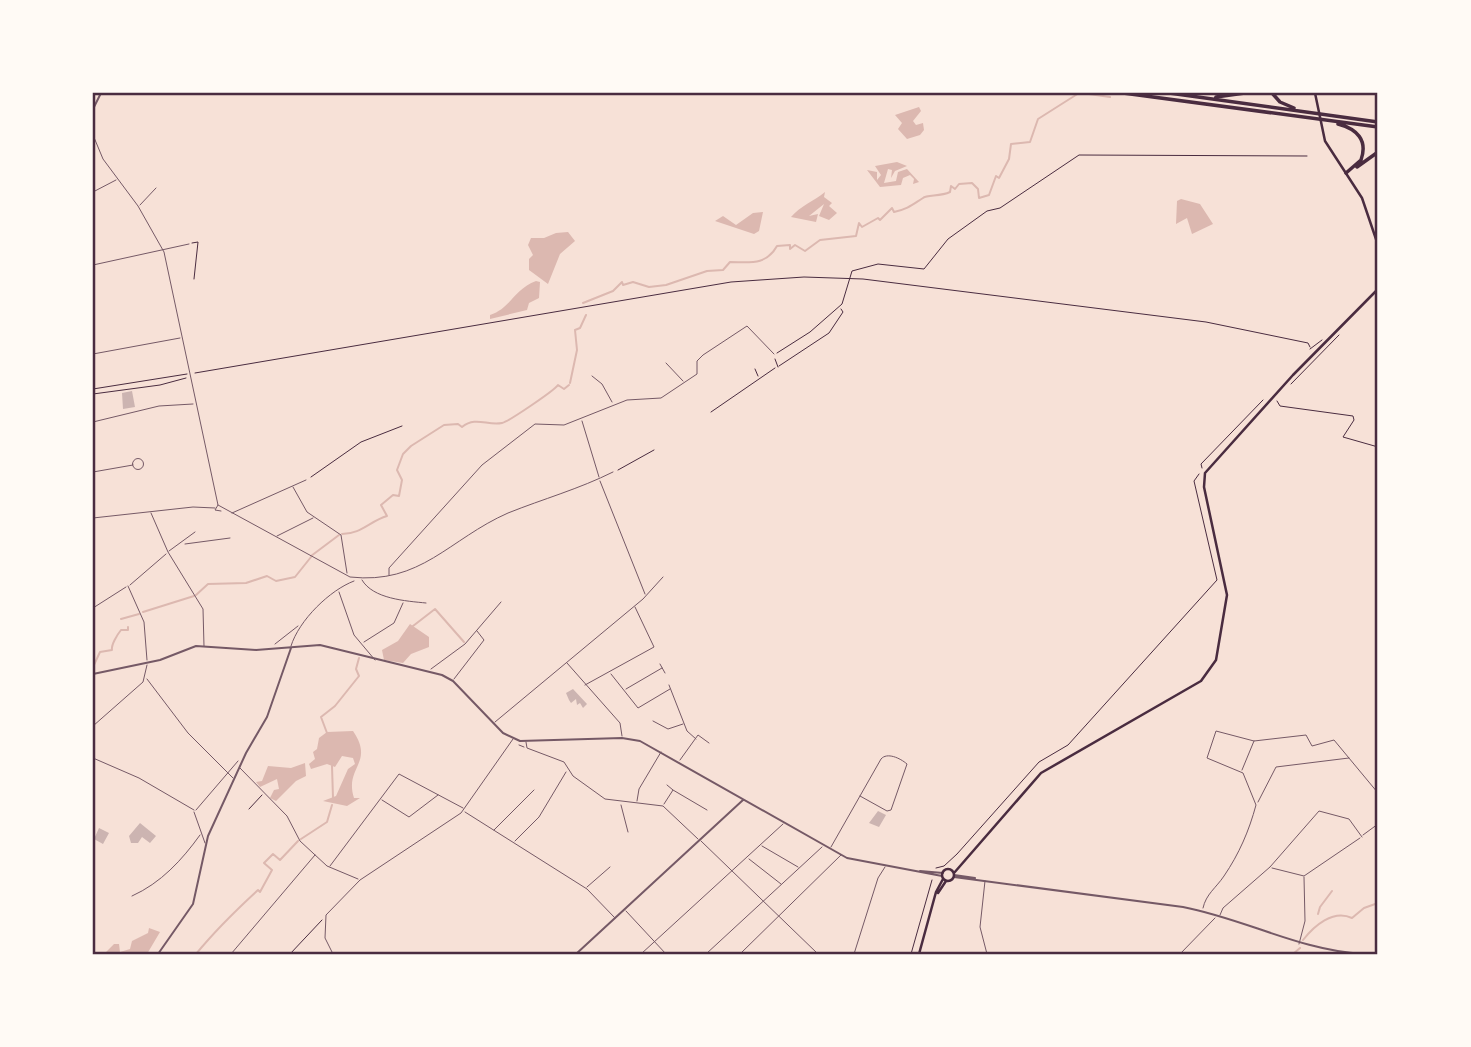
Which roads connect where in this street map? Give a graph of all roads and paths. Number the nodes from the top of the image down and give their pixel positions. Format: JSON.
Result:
{"nodes":[{"id":1,"x":101,"y":93,"type":"edge"},
{"id":2,"x":1124,"y":93,"type":"edge"},
{"id":3,"x":1169,"y":93,"type":"edge"},
{"id":4,"x":1245,"y":93,"type":"edge"},
{"id":5,"x":1272,"y":93,"type":"edge"},
{"id":6,"x":1315,"y":93,"type":"edge"},
{"id":7,"x":1194,"y":96,"type":"junction"},
{"id":8,"x":93,"y":109,"type":"edge"},
{"id":9,"x":1302,"y":111,"type":"junction"},
{"id":10,"x":1330,"y":121,"type":"junction"},
{"id":11,"x":1378,"y":121,"type":"edge"},
{"id":12,"x":1378,"y":127,"type":"edge"},
{"id":13,"x":93,"y":135,"type":"edge"},
{"id":14,"x":1378,"y":152,"type":"edge"},
{"id":15,"x":1307,"y":156,"type":"dead end"},
{"id":16,"x":1346,"y":174,"type":"junction"},
{"id":17,"x":117,"y":179,"type":"junction"},
{"id":18,"x":156,"y":188,"type":"dead end"},
{"id":19,"x":93,"y":192,"type":"edge"},
{"id":20,"x":138,"y":206,"type":"junction"},
{"id":21,"x":189,"y":244,"type":"joint"},
{"id":22,"x":1378,"y":245,"type":"edge"},
{"id":23,"x":163,"y":249,"type":"junction"},
{"id":24,"x":93,"y":265,"type":"edge"},
{"id":25,"x":194,"y":279,"type":"dead end"},
{"id":26,"x":1378,"y":290,"type":"edge"},
{"id":27,"x":839,"y":307,"type":"junction"},
{"id":28,"x":181,"y":338,"type":"junction"},
{"id":29,"x":1322,"y":340,"type":"dead end"},
{"id":30,"x":1332,"y":342,"type":"dead end"},
{"id":31,"x":93,"y":354,"type":"edge"},
{"id":32,"x":774,"y":355,"type":"junction"},
{"id":33,"x":666,"y":363,"type":"dead end"},
{"id":34,"x":778,"y":367,"type":"junction"},
{"id":35,"x":755,"y":369,"type":"dead end"},
{"id":36,"x":190,"y":374,"type":"junction"},
{"id":37,"x":1300,"y":375,"type":"dead end"},
{"id":38,"x":592,"y":376,"type":"dead end"},
{"id":39,"x":759,"y":378,"type":"junction"},
{"id":40,"x":685,"y":383,"type":"junction"},
{"id":41,"x":93,"y":390,"type":"edge"},
{"id":42,"x":93,"y":394,"type":"edge"},
{"id":43,"x":196,"y":403,"type":"junction"},
{"id":44,"x":1257,"y":403,"type":"dead end"},
{"id":45,"x":1276,"y":403,"type":"dead end"},
{"id":46,"x":613,"y":404,"type":"junction"},
{"id":47,"x":711,"y":412,"type":"dead end"},
{"id":48,"x":582,"y":419,"type":"junction"},
{"id":49,"x":93,"y":422,"type":"edge"},
{"id":50,"x":402,"y":426,"type":"dead end"},
{"id":51,"x":1378,"y":447,"type":"edge"},
{"id":52,"x":654,"y":450,"type":"dead end"},
{"id":53,"x":133,"y":465,"type":"dead end"},
{"id":54,"x":93,"y":472,"type":"edge"},
{"id":55,"x":613,"y":472,"type":"joint"},
{"id":56,"x":599,"y":479,"type":"junction"},
{"id":57,"x":306,"y":480,"type":"joint"},
{"id":58,"x":293,"y":487,"type":"junction"},
{"id":59,"x":218,"y":505,"type":"junction"},
{"id":60,"x":215,"y":508,"type":"junction"},
{"id":61,"x":223,"y":510,"type":"junction"},
{"id":62,"x":151,"y":513,"type":"junction"},
{"id":63,"x":230,"y":514,"type":"junction"},
{"id":64,"x":314,"y":517,"type":"junction"},
{"id":65,"x":93,"y":518,"type":"edge"},
{"id":66,"x":195,"y":533,"type":"dead end"},
{"id":67,"x":230,"y":538,"type":"dead end"},
{"id":68,"x":275,"y":538,"type":"junction"},
{"id":69,"x":183,"y":543,"type":"junction"},
{"id":70,"x":168,"y":552,"type":"junction"},
{"id":71,"x":346,"y":575,"type":"junction"},
{"id":72,"x":389,"y":575,"type":"junction"},
{"id":73,"x":349,"y":577,"type":"junction"},
{"id":74,"x":663,"y":577,"type":"dead end"},
{"id":75,"x":354,"y":579,"type":"junction"},
{"id":76,"x":362,"y":579,"type":"junction"},
{"id":77,"x":350,"y":581,"type":"junction"},
{"id":78,"x":128,"y":586,"type":"junction"},
{"id":79,"x":339,"y":591,"type":"junction"},
{"id":80,"x":645,"y":595,"type":"junction"},
{"id":81,"x":403,"y":600,"type":"junction"},
{"id":82,"x":426,"y":603,"type":"dead end"},
{"id":83,"x":501,"y":603,"type":"dead end"},
{"id":84,"x":635,"y":606,"type":"junction"},
{"id":85,"x":93,"y":608,"type":"edge"},
{"id":86,"x":300,"y":626,"type":"junction"},
{"id":87,"x":477,"y":631,"type":"junction"},
{"id":88,"x":275,"y":643,"type":"dead end"},
{"id":89,"x":362,"y":643,"type":"junction"},
{"id":90,"x":204,"y":646,"type":"junction"},
{"id":91,"x":291,"y":646,"type":"junction"},
{"id":92,"x":375,"y":660,"type":"junction"},
{"id":93,"x":566,"y":662,"type":"junction"},
{"id":94,"x":147,"y":663,"type":"junction"},
{"id":95,"x":660,"y":664,"type":"dead end"},
{"id":96,"x":662,"y":668,"type":"junction"},
{"id":97,"x":431,"y":672,"type":"junction"},
{"id":98,"x":610,"y":672,"type":"junction"},
{"id":99,"x":665,"y":673,"type":"dead end"},
{"id":100,"x":93,"y":674,"type":"edge"},
{"id":101,"x":145,"y":678,"type":"junction"},
{"id":102,"x":453,"y":681,"type":"junction"},
{"id":103,"x":585,"y":685,"type":"junction"},
{"id":104,"x":669,"y":685,"type":"dead end"},
{"id":105,"x":670,"y":689,"type":"junction"},
{"id":106,"x":624,"y":690,"type":"junction"},
{"id":107,"x":653,"y":721,"type":"dead end"},
{"id":108,"x":493,"y":724,"type":"junction"},
{"id":109,"x":684,"y":724,"type":"junction"},
{"id":110,"x":93,"y":726,"type":"edge"},
{"id":111,"x":622,"y":738,"type":"junction"},
{"id":112,"x":513,"y":739,"type":"junction"},
{"id":113,"x":696,"y":739,"type":"junction"},
{"id":114,"x":1254,"y":741,"type":"junction"},
{"id":115,"x":526,"y":742,"type":"junction"},
{"id":116,"x":709,"y":743,"type":"dead end"},
{"id":117,"x":519,"y":745,"type":"dead end"},
{"id":118,"x":526,"y":747,"type":"junction"},
{"id":119,"x":662,"y":752,"type":"junction"},
{"id":120,"x":93,"y":758,"type":"edge"},
{"id":121,"x":1349,"y":758,"type":"junction"},
{"id":122,"x":238,"y":761,"type":"dead end"},
{"id":123,"x":679,"y":762,"type":"junction"},
{"id":124,"x":239,"y":767,"type":"junction"},
{"id":125,"x":567,"y":770,"type":"junction"},
{"id":126,"x":226,"y":772,"type":"junction"},
{"id":127,"x":1241,"y":772,"type":"junction"},
{"id":128,"x":234,"y":779,"type":"junction"},
{"id":129,"x":667,"y":785,"type":"dead end"},
{"id":130,"x":534,"y":790,"type":"dead end"},
{"id":131,"x":674,"y":790,"type":"junction"},
{"id":132,"x":263,"y":793,"type":"junction"},
{"id":133,"x":1378,"y":793,"type":"edge"},
{"id":134,"x":438,"y":795,"type":"junction"},
{"id":135,"x":860,"y":796,"type":"junction"},
{"id":136,"x":380,"y":799,"type":"junction"},
{"id":137,"x":743,"y":799,"type":"junction"},
{"id":138,"x":621,"y":803,"type":"junction"},
{"id":139,"x":1256,"y":803,"type":"junction"},
{"id":140,"x":637,"y":804,"type":"junction"},
{"id":141,"x":457,"y":806,"type":"junction"},
{"id":142,"x":663,"y":806,"type":"junction"},
{"id":143,"x":249,"y":809,"type":"dead end"},
{"id":144,"x":194,"y":810,"type":"junction"},
{"id":145,"x":506,"y":810,"type":"dead end"},
{"id":146,"x":707,"y":810,"type":"dead end"},
{"id":147,"x":463,"y":811,"type":"junction"},
{"id":148,"x":509,"y":813,"type":"junction"},
{"id":149,"x":784,"y":823,"type":"junction"},
{"id":150,"x":1378,"y":824,"type":"edge"},
{"id":151,"x":494,"y":830,"type":"junction"},
{"id":152,"x":628,"y":832,"type":"dead end"},
{"id":153,"x":200,"y":835,"type":"junction"},
{"id":154,"x":208,"y":836,"type":"junction"},
{"id":155,"x":1362,"y":836,"type":"junction"},
{"id":156,"x":700,"y":840,"type":"junction"},
{"id":157,"x":205,"y":843,"type":"junction"},
{"id":158,"x":513,"y":843,"type":"junction"},
{"id":159,"x":760,"y":845,"type":"junction"},
{"id":160,"x":824,"y":846,"type":"junction"},
{"id":161,"x":830,"y":849,"type":"junction"},
{"id":162,"x":315,"y":855,"type":"junction"},
{"id":163,"x":841,"y":855,"type":"junction"},
{"id":164,"x":747,"y":857,"type":"junction"},
{"id":165,"x":330,"y":866,"type":"junction"},
{"id":166,"x":610,"y":867,"type":"dead end"},
{"id":167,"x":886,"y":867,"type":"junction"},
{"id":168,"x":1270,"y":867,"type":"junction"},
{"id":169,"x":800,"y":868,"type":"junction"},
{"id":170,"x":732,"y":871,"type":"junction"},
{"id":171,"x":934,"y":872,"type":"dead end"},
{"id":172,"x":953,"y":874,"type":"junction"},
{"id":173,"x":931,"y":875,"type":"dead end"},
{"id":174,"x":1304,"y":876,"type":"junction"},
{"id":175,"x":944,"y":877,"type":"junction"},
{"id":176,"x":360,"y":880,"type":"junction"},
{"id":177,"x":985,"y":880,"type":"junction"},
{"id":178,"x":781,"y":885,"type":"junction"},
{"id":179,"x":585,"y":888,"type":"junction"},
{"id":180,"x":132,"y":896,"type":"dead end"},
{"id":181,"x":764,"y":902,"type":"junction"},
{"id":182,"x":625,"y":909,"type":"junction"},
{"id":183,"x":1202,"y":911,"type":"junction"},
{"id":184,"x":1216,"y":914,"type":"junction"},
{"id":185,"x":1220,"y":915,"type":"junction"},
{"id":186,"x":779,"y":917,"type":"junction"},
{"id":187,"x":615,"y":918,"type":"junction"},
{"id":188,"x":324,"y":919,"type":"junction"},
{"id":189,"x":655,"y":942,"type":"junction"},
{"id":190,"x":1299,"y":944,"type":"junction"},
{"id":191,"x":158,"y":954,"type":"edge"},
{"id":192,"x":231,"y":954,"type":"edge"},
{"id":193,"x":290,"y":954,"type":"edge"},
{"id":194,"x":333,"y":954,"type":"edge"},
{"id":195,"x":576,"y":954,"type":"edge"},
{"id":196,"x":641,"y":954,"type":"edge"},
{"id":197,"x":666,"y":954,"type":"edge"},
{"id":198,"x":706,"y":954,"type":"edge"},
{"id":199,"x":740,"y":954,"type":"edge"},
{"id":200,"x":818,"y":954,"type":"edge"},
{"id":201,"x":855,"y":954,"type":"edge"},
{"id":202,"x":911,"y":954,"type":"edge"},
{"id":203,"x":919,"y":954,"type":"edge"},
{"id":204,"x":987,"y":954,"type":"edge"},
{"id":205,"x":1180,"y":954,"type":"edge"},
{"id":206,"x":1363,"y":954,"type":"edge"}],
"edges":[{"from":1,"to":8,"type":"street"},
{"from":2,"to":10,"type":"highway"},
{"from":3,"to":7,"type":"highway"},
{"from":4,"to":7,"type":"highway"},
{"from":5,"to":9,"type":"highway"},
{"from":6,"to":16,"type":"main road"},
{"from":7,"to":9,"type":"highway"},
{"from":9,"to":11,"type":"highway"},
{"from":10,"to":12,"type":"highway"},
{"from":10,"to":16,"type":"highway"},
{"from":13,"to":17,"type":"street"},
{"from":14,"to":16,"type":"highway"},
{"from":15,"to":27,"type":"path"},
{"from":16,"to":22,"type":"main road"},
{"from":17,"to":19,"type":"street"},
{"from":17,"to":20,"type":"street"},
{"from":18,"to":20,"type":"street"},
{"from":20,"to":23,"type":"street"},
{"from":21,"to":23,"type":"street"},
{"from":21,"to":25,"type":"path"},
{"from":23,"to":24,"type":"street"},
{"from":23,"to":28,"type":"street"},
{"from":26,"to":172,"type":"main road"},
{"from":27,"to":32,"type":"path"},
{"from":27,"to":34,"type":"path"},
{"from":28,"to":31,"type":"street"},
{"from":28,"to":36,"type":"street"},
{"from":29,"to":36,"type":"path"},
{"from":30,"to":37,"type":"path"},
{"from":32,"to":34,"type":"path"},
{"from":32,"to":40,"type":"street"},
{"from":33,"to":40,"type":"street"},
{"from":34,"to":39,"type":"path"},
{"from":35,"to":39,"type":"path"},
{"from":36,"to":41,"type":"path"},
{"from":36,"to":42,"type":"path"},
{"from":36,"to":43,"type":"street"},
{"from":38,"to":46,"type":"street"},
{"from":39,"to":47,"type":"path"},
{"from":40,"to":46,"type":"street"},
{"from":43,"to":49,"type":"street"},
{"from":43,"to":59,"type":"street"},
{"from":44,"to":171,"type":"path"},
{"from":45,"to":51,"type":"path"},
{"from":46,"to":48,"type":"street"},
{"from":48,"to":56,"type":"street"},
{"from":48,"to":72,"type":"street"},
{"from":50,"to":57,"type":"path"},
{"from":52,"to":55,"type":"path"},
{"from":53,"to":54,"type":"street"},
{"from":55,"to":56,"type":"street"},
{"from":56,"to":72,"type":"street"},
{"from":56,"to":80,"type":"street"},
{"from":57,"to":58,"type":"street"},
{"from":58,"to":63,"type":"street"},
{"from":58,"to":64,"type":"street"},
{"from":59,"to":60,"type":"street"},
{"from":59,"to":61,"type":"street"},
{"from":60,"to":61,"type":"street"},
{"from":60,"to":62,"type":"street"},
{"from":61,"to":63,"type":"street"},
{"from":62,"to":65,"type":"street"},
{"from":62,"to":70,"type":"street"},
{"from":63,"to":68,"type":"street"},
{"from":64,"to":68,"type":"street"},
{"from":64,"to":71,"type":"street"},
{"from":66,"to":69,"type":"street"},
{"from":67,"to":69,"type":"street"},
{"from":68,"to":71,"type":"street"},
{"from":69,"to":70,"type":"street"},
{"from":70,"to":78,"type":"street"},
{"from":70,"to":90,"type":"street"},
{"from":71,"to":73,"type":"street"},
{"from":72,"to":76,"type":"street"},
{"from":73,"to":75,"type":"street"},
{"from":73,"to":77,"type":"street"},
{"from":74,"to":80,"type":"street"},
{"from":75,"to":76,"type":"street"},
{"from":75,"to":77,"type":"street"},
{"from":76,"to":81,"type":"street"},
{"from":77,"to":79,"type":"street"},
{"from":78,"to":85,"type":"street"},
{"from":78,"to":94,"type":"street"},
{"from":79,"to":86,"type":"street"},
{"from":79,"to":89,"type":"street"},
{"from":80,"to":84,"type":"street"},
{"from":81,"to":82,"type":"street"},
{"from":81,"to":89,"type":"street"},
{"from":83,"to":87,"type":"street"},
{"from":84,"to":93,"type":"street"},
{"from":84,"to":98,"type":"street"},
{"from":86,"to":88,"type":"street"},
{"from":86,"to":91,"type":"street"},
{"from":87,"to":97,"type":"street"},
{"from":87,"to":102,"type":"street"},
{"from":89,"to":92,"type":"street"},
{"from":90,"to":91,"type":"street"},
{"from":90,"to":94,"type":"street"},
{"from":91,"to":92,"type":"street"},
{"from":91,"to":124,"type":"street"},
{"from":92,"to":97,"type":"street"},
{"from":93,"to":103,"type":"street"},
{"from":93,"to":108,"type":"street"},
{"from":94,"to":100,"type":"street"},
{"from":94,"to":101,"type":"street"},
{"from":95,"to":96,"type":"street"},
{"from":96,"to":99,"type":"street"},
{"from":96,"to":106,"type":"street"},
{"from":97,"to":102,"type":"street"},
{"from":98,"to":103,"type":"street"},
{"from":98,"to":106,"type":"street"},
{"from":101,"to":110,"type":"street"},
{"from":101,"to":126,"type":"street"},
{"from":102,"to":108,"type":"street"},
{"from":103,"to":111,"type":"street"},
{"from":104,"to":105,"type":"street"},
{"from":105,"to":106,"type":"street"},
{"from":105,"to":109,"type":"street"},
{"from":107,"to":109,"type":"street"},
{"from":108,"to":112,"type":"street"},
{"from":109,"to":113,"type":"street"},
{"from":111,"to":115,"type":"street"},
{"from":111,"to":119,"type":"street"},
{"from":112,"to":115,"type":"street"},
{"from":112,"to":147,"type":"street"},
{"from":113,"to":116,"type":"street"},
{"from":113,"to":123,"type":"street"},
{"from":114,"to":121,"type":"street"},
{"from":114,"to":127,"type":"street"},
{"from":114,"to":127,"type":"street"},
{"from":115,"to":118,"type":"street"},
{"from":117,"to":118,"type":"street"},
{"from":118,"to":125,"type":"street"},
{"from":119,"to":123,"type":"street"},
{"from":119,"to":140,"type":"street"},
{"from":120,"to":144,"type":"street"},
{"from":121,"to":133,"type":"street"},
{"from":121,"to":139,"type":"street"},
{"from":122,"to":126,"type":"street"},
{"from":123,"to":137,"type":"street"},
{"from":124,"to":128,"type":"street"},
{"from":124,"to":132,"type":"street"},
{"from":125,"to":138,"type":"street"},
{"from":125,"to":158,"type":"street"},
{"from":126,"to":128,"type":"street"},
{"from":126,"to":144,"type":"street"},
{"from":127,"to":139,"type":"street"},
{"from":128,"to":154,"type":"street"},
{"from":129,"to":131,"type":"street"},
{"from":130,"to":148,"type":"street"},
{"from":131,"to":142,"type":"street"},
{"from":131,"to":146,"type":"street"},
{"from":132,"to":143,"type":"path"},
{"from":132,"to":162,"type":"street"},
{"from":134,"to":136,"type":"street"},
{"from":134,"to":136,"type":"street"},
{"from":134,"to":141,"type":"street"},
{"from":135,"to":135,"type":"street"},
{"from":135,"to":161,"type":"street"},
{"from":136,"to":165,"type":"street"},
{"from":137,"to":149,"type":"street"},
{"from":137,"to":156,"type":"street"},
{"from":138,"to":140,"type":"street"},
{"from":138,"to":152,"type":"street"},
{"from":139,"to":183,"type":"street"},
{"from":140,"to":142,"type":"street"},
{"from":141,"to":147,"type":"street"},
{"from":141,"to":147,"type":"street"},
{"from":142,"to":156,"type":"street"},
{"from":144,"to":153,"type":"street"},
{"from":145,"to":148,"type":"street"},
{"from":147,"to":151,"type":"street"},
{"from":147,"to":176,"type":"street"},
{"from":148,"to":151,"type":"street"},
{"from":149,"to":159,"type":"street"},
{"from":149,"to":160,"type":"street"},
{"from":150,"to":155,"type":"street"},
{"from":151,"to":158,"type":"street"},
{"from":153,"to":154,"type":"street"},
{"from":153,"to":157,"type":"street"},
{"from":153,"to":180,"type":"street"},
{"from":154,"to":157,"type":"street"},
{"from":155,"to":168,"type":"street"},
{"from":155,"to":174,"type":"street"},
{"from":156,"to":170,"type":"street"},
{"from":156,"to":182,"type":"street"},
{"from":157,"to":191,"type":"street"},
{"from":158,"to":179,"type":"street"},
{"from":159,"to":164,"type":"street"},
{"from":159,"to":169,"type":"street"},
{"from":160,"to":161,"type":"street"},
{"from":160,"to":169,"type":"street"},
{"from":161,"to":163,"type":"street"},
{"from":162,"to":165,"type":"street"},
{"from":162,"to":192,"type":"street"},
{"from":163,"to":167,"type":"street"},
{"from":163,"to":186,"type":"street"},
{"from":164,"to":170,"type":"street"},
{"from":164,"to":178,"type":"street"},
{"from":165,"to":176,"type":"street"},
{"from":166,"to":179,"type":"street"},
{"from":167,"to":175,"type":"street"},
{"from":167,"to":201,"type":"street"},
{"from":168,"to":174,"type":"street"},
{"from":168,"to":185,"type":"street"},
{"from":169,"to":178,"type":"street"},
{"from":170,"to":181,"type":"street"},
{"from":170,"to":189,"type":"street"},
{"from":172,"to":175,"type":"main road"},
{"from":172,"to":175,"type":"main road"},
{"from":172,"to":177,"type":"street"},
{"from":173,"to":202,"type":"path"},
{"from":174,"to":190,"type":"street"},
{"from":175,"to":203,"type":"main road"},
{"from":176,"to":188,"type":"street"},
{"from":177,"to":183,"type":"street"},
{"from":177,"to":204,"type":"street"},
{"from":178,"to":181,"type":"street"},
{"from":179,"to":187,"type":"street"},
{"from":181,"to":186,"type":"street"},
{"from":181,"to":198,"type":"street"},
{"from":182,"to":187,"type":"street"},
{"from":182,"to":189,"type":"street"},
{"from":183,"to":184,"type":"street"},
{"from":184,"to":185,"type":"street"},
{"from":184,"to":205,"type":"street"},
{"from":185,"to":190,"type":"street"},
{"from":186,"to":199,"type":"street"},
{"from":186,"to":200,"type":"street"},
{"from":187,"to":195,"type":"street"},
{"from":188,"to":193,"type":"path"},
{"from":188,"to":194,"type":"street"},
{"from":189,"to":196,"type":"street"},
{"from":189,"to":197,"type":"street"},
{"from":190,"to":206,"type":"street"}]}
